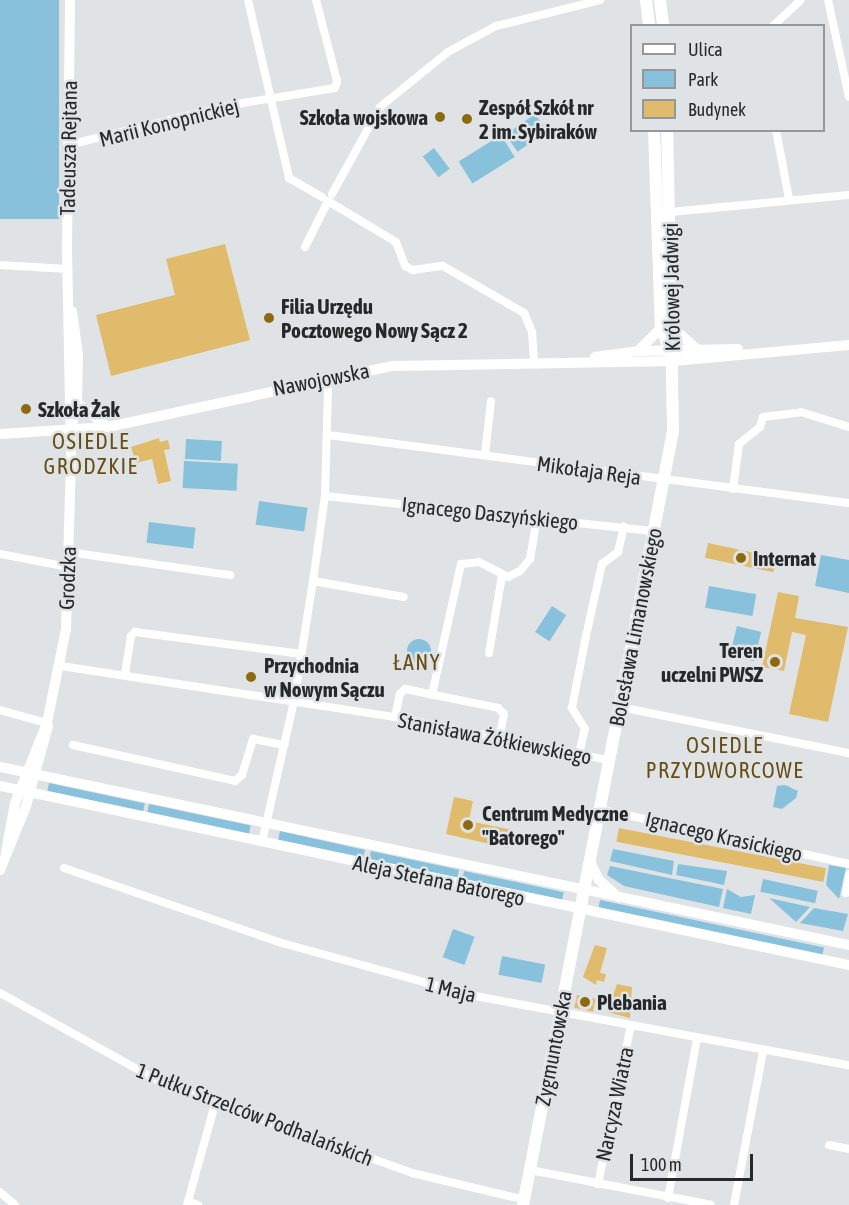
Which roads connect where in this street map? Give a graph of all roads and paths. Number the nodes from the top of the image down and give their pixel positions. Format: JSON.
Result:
{"nodes":[{"id":1,"x":70,"y":0,"type":"edge"},
{"id":2,"x":248,"y":0,"type":"edge"},
{"id":3,"x":316,"y":0,"type":"edge"},
{"id":4,"x":600,"y":0,"type":"edge"},
{"id":5,"x":646,"y":0,"type":"edge"},
{"id":6,"x":660,"y":0,"type":"edge"},
{"id":7,"x":801,"y":0,"type":"edge"},
{"id":8,"x":828,"y":0,"type":"edge"},
{"id":9,"x":649,"y":24,"type":"edge"},
{"id":10,"x":663,"y":24,"type":"edge"},
{"id":11,"x":775,"y":24,"type":"edge"},
{"id":12,"x":270,"y":97,"type":"junction"},
{"id":13,"x":849,"y":97,"type":"edge"},
{"id":14,"x":654,"y":132,"type":"edge"},
{"id":15,"x":668,"y":132,"type":"edge"},
{"id":16,"x":776,"y":132,"type":"edge"},
{"id":17,"x":68,"y":145,"type":"junction"},
{"id":18,"x":656,"y":186,"type":"junction"},
{"id":19,"x":332,"y":194,"type":"dead end"},
{"id":20,"x":849,"y":195,"type":"edge"},
{"id":21,"x":322,"y":197,"type":"dead end"},
{"id":22,"x":789,"y":199,"type":"junction"},
{"id":23,"x":670,"y":212,"type":"junction"},
{"id":24,"x":657,"y":229,"type":"junction"},
{"id":25,"x":305,"y":247,"type":"dead end"},
{"id":26,"x":0,"y":266,"type":"edge"},
{"id":27,"x":67,"y":269,"type":"junction"},
{"id":28,"x":68,"y":296,"type":"junction"},
{"id":29,"x":661,"y":328,"type":"junction"},
{"id":30,"x":675,"y":330,"type":"junction"},
{"id":31,"x":849,"y":345,"type":"edge"},
{"id":32,"x":698,"y":349,"type":"junction"},
{"id":33,"x":638,"y":351,"type":"junction"},
{"id":34,"x":758,"y":351,"type":"junction"},
{"id":35,"x":672,"y":353,"type":"junction"},
{"id":36,"x":578,"y":361,"type":"junction"},
{"id":37,"x":534,"y":363,"type":"junction"},
{"id":38,"x":328,"y":388,"type":"dead end"},
{"id":39,"x":491,"y":400,"type":"dead end"},
{"id":40,"x":77,"y":403,"type":"junction"},
{"id":41,"x":108,"y":427,"type":"junction"},
{"id":42,"x":849,"y":427,"type":"edge"},
{"id":43,"x":69,"y":432,"type":"junction"},
{"id":44,"x":0,"y":434,"type":"edge"},
{"id":45,"x":328,"y":435,"type":"junction"},
{"id":46,"x":485,"y":455,"type":"junction"},
{"id":47,"x":664,"y":481,"type":"junction"},
{"id":48,"x":733,"y":489,"type":"junction"},
{"id":49,"x":325,"y":496,"type":"junction"},
{"id":50,"x":849,"y":503,"type":"edge"},
{"id":51,"x":537,"y":518,"type":"junction"},
{"id":52,"x":624,"y":527,"type":"junction"},
{"id":53,"x":654,"y":531,"type":"junction"},
{"id":54,"x":68,"y":552,"type":"junction"},
{"id":55,"x":0,"y":554,"type":"edge"},
{"id":56,"x":68,"y":567,"type":"junction"},
{"id":57,"x":230,"y":575,"type":"dead end"},
{"id":58,"x":502,"y":576,"type":"junction"},
{"id":59,"x":313,"y":581,"type":"junction"},
{"id":60,"x":405,"y":597,"type":"dead end"},
{"id":61,"x":489,"y":653,"type":"dead end"},
{"id":62,"x":302,"y":654,"type":"junction"},
{"id":63,"x":61,"y":666,"type":"junction"},
{"id":64,"x":125,"y":674,"type":"junction"},
{"id":65,"x":432,"y":695,"type":"junction"},
{"id":66,"x":294,"y":701,"type":"junction"},
{"id":67,"x":620,"y":707,"type":"junction"},
{"id":68,"x":0,"y":710,"type":"edge"},
{"id":69,"x":395,"y":717,"type":"junction"},
{"id":70,"x":47,"y":723,"type":"junction"},
{"id":71,"x":499,"y":739,"type":"junction"},
{"id":72,"x":73,"y":745,"type":"dead end"},
{"id":73,"x":284,"y":745,"type":"junction"},
{"id":74,"x":849,"y":753,"type":"edge"},
{"id":75,"x":579,"y":754,"type":"junction"},
{"id":76,"x":609,"y":760,"type":"junction"},
{"id":77,"x":0,"y":767,"type":"edge"},
{"id":78,"x":31,"y":774,"type":"junction"},
{"id":79,"x":0,"y":786,"type":"edge"},
{"id":80,"x":25,"y":792,"type":"junction"},
{"id":81,"x":599,"y":809,"type":"junction"},
{"id":82,"x":266,"y":824,"type":"junction"},
{"id":83,"x":262,"y":842,"type":"junction"},
{"id":84,"x":589,"y":859,"type":"junction"},
{"id":85,"x":849,"y":864,"type":"edge"},
{"id":86,"x":64,"y":868,"type":"dead end"},
{"id":87,"x":0,"y":870,"type":"edge"},
{"id":88,"x":849,"y":874,"type":"edge"},
{"id":89,"x":583,"y":891,"type":"junction"},
{"id":90,"x":846,"y":893,"type":"dead end"},
{"id":91,"x":621,"y":899,"type":"junction"},
{"id":92,"x":579,"y":909,"type":"junction"},
{"id":93,"x":849,"y":945,"type":"edge"},
{"id":94,"x":849,"y":964,"type":"edge"},
{"id":95,"x":0,"y":993,"type":"edge"},
{"id":96,"x":560,"y":1013,"type":"junction"},
{"id":97,"x":631,"y":1025,"type":"junction"},
{"id":98,"x":698,"y":1038,"type":"junction"},
{"id":99,"x":764,"y":1051,"type":"junction"},
{"id":100,"x":849,"y":1065,"type":"edge"},
{"id":101,"x":215,"y":1104,"type":"junction"},
{"id":102,"x":829,"y":1144,"type":"dead end"},
{"id":103,"x":849,"y":1149,"type":"edge"},
{"id":104,"x":530,"y":1170,"type":"junction"},
{"id":105,"x":598,"y":1184,"type":"junction"},
{"id":106,"x":0,"y":1192,"type":"edge"},
{"id":107,"x":668,"y":1198,"type":"junction"},
{"id":108,"x":524,"y":1202,"type":"edge"},
{"id":109,"x":188,"y":1203,"type":"edge"},
{"id":110,"x":15,"y":1205,"type":"edge"},
{"id":111,"x":198,"y":1205,"type":"edge"},
{"id":112,"x":711,"y":1205,"type":"edge"},
{"id":113,"x":734,"y":1205,"type":"edge"}],
"edges":[{"from":1,"to":17,"type":"street","name":"Tadeusza Rejtana"},
{"from":2,"to":12,"type":"street"},
{"from":3,"to":12,"type":"street","name":"Marii Konopnickiej"},
{"from":4,"to":19,"type":"street"},
{"from":5,"to":9,"type":"main road"},
{"from":6,"to":10,"type":"main road"},
{"from":7,"to":11,"type":"street"},
{"from":8,"to":13,"type":"street"},
{"from":12,"to":17,"type":"street","name":"Marii Konopnickiej"},
{"from":12,"to":21,"type":"street"},
{"from":14,"to":18,"type":"main road","name":"Królowej Jadwigi"},
{"from":15,"to":23,"type":"main road","name":"Królowej Jadwigi"},
{"from":16,"to":22,"type":"street"},
{"from":17,"to":27,"type":"street","name":"Tadeusza Rejtana"},
{"from":18,"to":23,"type":"street"},
{"from":18,"to":24,"type":"main road","name":"Królowej Jadwigi"},
{"from":20,"to":22,"type":"street"},
{"from":22,"to":23,"type":"street"},
{"from":23,"to":24,"type":"street"},
{"from":23,"to":30,"type":"main road","name":"Królowej Jadwigi"},
{"from":24,"to":29,"type":"main road","name":"Królowej Jadwigi"},
{"from":25,"to":37,"type":"street"},
{"from":26,"to":27,"type":"street"},
{"from":27,"to":28,"type":"street","name":"Tadeusza Rejtana"},
{"from":28,"to":40,"type":"street","name":"Tadeusza Rejtana"},
{"from":28,"to":43,"type":"street","name":"Tadeusza Rejtana"},
{"from":29,"to":33,"type":"street"},
{"from":29,"to":35,"type":"main road","name":"Królowej Jadwigi"},
{"from":30,"to":32,"type":"street"},
{"from":30,"to":35,"type":"main road","name":"Królowej Jadwigi"},
{"from":31,"to":34,"type":"street","name":"Nawojowska"},
{"from":32,"to":34,"type":"street","name":"Nawojowska"},
{"from":32,"to":35,"type":"street","name":"Nawojowska"},
{"from":33,"to":35,"type":"street","name":"Nawojowska"},
{"from":33,"to":36,"type":"street","name":"Nawojowska"},
{"from":34,"to":35,"type":"street","name":"Nawojowska"},
{"from":35,"to":36,"type":"street","name":"Nawojowska"},
{"from":35,"to":47,"type":"main road","name":"Bolesława Limanowskiego"},
{"from":36,"to":37,"type":"street","name":"Nawojowska"},
{"from":37,"to":41,"type":"street","name":"Nawojowska"},
{"from":38,"to":45,"type":"street"},
{"from":39,"to":46,"type":"street"},
{"from":40,"to":41,"type":"street"},
{"from":40,"to":43,"type":"street","name":"Tadeusza Rejtana"},
{"from":41,"to":43,"type":"street","name":"Nawojowska"},
{"from":42,"to":48,"type":"street"},
{"from":43,"to":44,"type":"street","name":"Nawojowska"},
{"from":43,"to":54,"type":"street","name":"Grodzka"},
{"from":45,"to":46,"type":"street","name":"Mikołaja Reja"},
{"from":45,"to":49,"type":"street"},
{"from":46,"to":47,"type":"street","name":"Mikołaja Reja"},
{"from":47,"to":48,"type":"street","name":"Mikołaja Reja"},
{"from":47,"to":53,"type":"main road","name":"Bolesława Limanowskiego"},
{"from":48,"to":50,"type":"street","name":"Mikołaja Reja"},
{"from":49,"to":51,"type":"street","name":"Ignacego Daszyńskiego"},
{"from":49,"to":59,"type":"street"},
{"from":51,"to":52,"type":"street","name":"Ignacego Daszyńskiego"},
{"from":51,"to":58,"type":"street"},
{"from":52,"to":53,"type":"street","name":"Ignacego Daszyńskiego"},
{"from":52,"to":75,"type":"street"},
{"from":53,"to":67,"type":"main road","name":"Bolesława Limanowskiego"},
{"from":54,"to":56,"type":"street","name":"Grodzka"},
{"from":54,"to":57,"type":"street"},
{"from":55,"to":56,"type":"street"},
{"from":56,"to":63,"type":"street","name":"Grodzka"},
{"from":58,"to":61,"type":"street"},
{"from":58,"to":65,"type":"street"},
{"from":59,"to":60,"type":"street"},
{"from":59,"to":62,"type":"street"},
{"from":62,"to":64,"type":"street"},
{"from":62,"to":66,"type":"street"},
{"from":63,"to":64,"type":"street","name":"Stanisława Żółkiewskiego"},
{"from":63,"to":70,"type":"street","name":"Grodzka"},
{"from":64,"to":66,"type":"street","name":"Stanisława Żółkiewskiego"},
{"from":65,"to":69,"type":"street"},
{"from":65,"to":71,"type":"street"},
{"from":66,"to":69,"type":"street","name":"Stanisława Żółkiewskiego"},
{"from":66,"to":73,"type":"street"},
{"from":67,"to":74,"type":"street"},
{"from":67,"to":76,"type":"main road","name":"Bolesława Limanowskiego"},
{"from":68,"to":70,"type":"street"},
{"from":69,"to":71,"type":"street","name":"Stanisława Żółkiewskiego"},
{"from":70,"to":78,"type":"street","name":"Grodzka"},
{"from":71,"to":75,"type":"street","name":"Stanisława Żółkiewskiego"},
{"from":72,"to":73,"type":"street"},
{"from":73,"to":82,"type":"street"},
{"from":75,"to":76,"type":"street","name":"Stanisława Żółkiewskiego"},
{"from":76,"to":81,"type":"main road","name":"Bolesława Limanowskiego"},
{"from":77,"to":78,"type":"street","name":"Aleja Stefana Batorego"},
{"from":78,"to":80,"type":"street","name":"Grodzka"},
{"from":78,"to":82,"type":"street","name":"Aleja Stefana Batorego"},
{"from":79,"to":80,"type":"street","name":"Aleja Stefana Batorego"},
{"from":80,"to":83,"type":"street","name":"Aleja Stefana Batorego"},
{"from":80,"to":87,"type":"street","name":"Grodzka"},
{"from":81,"to":84,"type":"main road","name":"Bolesława Limanowskiego"},
{"from":81,"to":85,"type":"street","name":"Ignacego Krasickiego"},
{"from":82,"to":83,"type":"street"},
{"from":82,"to":89,"type":"street","name":"Aleja Stefana Batorego"},
{"from":83,"to":92,"type":"street","name":"Aleja Stefana Batorego"},
{"from":84,"to":89,"type":"main road","name":"Bolesława Limanowskiego"},
{"from":84,"to":91,"type":"street"},
{"from":86,"to":96,"type":"street","name":"1 Maja"},
{"from":88,"to":90,"type":"street"},
{"from":89,"to":91,"type":"street","name":"Aleja Stefana Batorego"},
{"from":89,"to":92,"type":"main road","name":"Zygmuntowska"},
{"from":91,"to":93,"type":"street","name":"Aleja Stefana Batorego"},
{"from":92,"to":94,"type":"street","name":"Aleja Stefana Batorego"},
{"from":92,"to":96,"type":"main road","name":"Zygmuntowska"},
{"from":95,"to":101,"type":"street","name":"1 Pułku Strzelców Podhalańskich"},
{"from":96,"to":97,"type":"street","name":"1 Maja"},
{"from":96,"to":104,"type":"main road","name":"Zygmuntowska"},
{"from":97,"to":98,"type":"street","name":"1 Maja"},
{"from":97,"to":105,"type":"street","name":"Narcyza Wiatra"},
{"from":98,"to":99,"type":"street","name":"1 Maja"},
{"from":98,"to":107,"type":"street"},
{"from":99,"to":100,"type":"street","name":"1 Maja"},
{"from":99,"to":113,"type":"street"},
{"from":101,"to":108,"type":"street","name":"1 Pułku Strzelców Podhalańskich"},
{"from":101,"to":109,"type":"street"},
{"from":102,"to":103,"type":"street"},
{"from":104,"to":105,"type":"street"},
{"from":104,"to":108,"type":"main road","name":"Zygmuntowska"},
{"from":105,"to":107,"type":"street"},
{"from":106,"to":110,"type":"street"},
{"from":107,"to":112,"type":"street"},
{"from":109,"to":111,"type":"street"}]}
